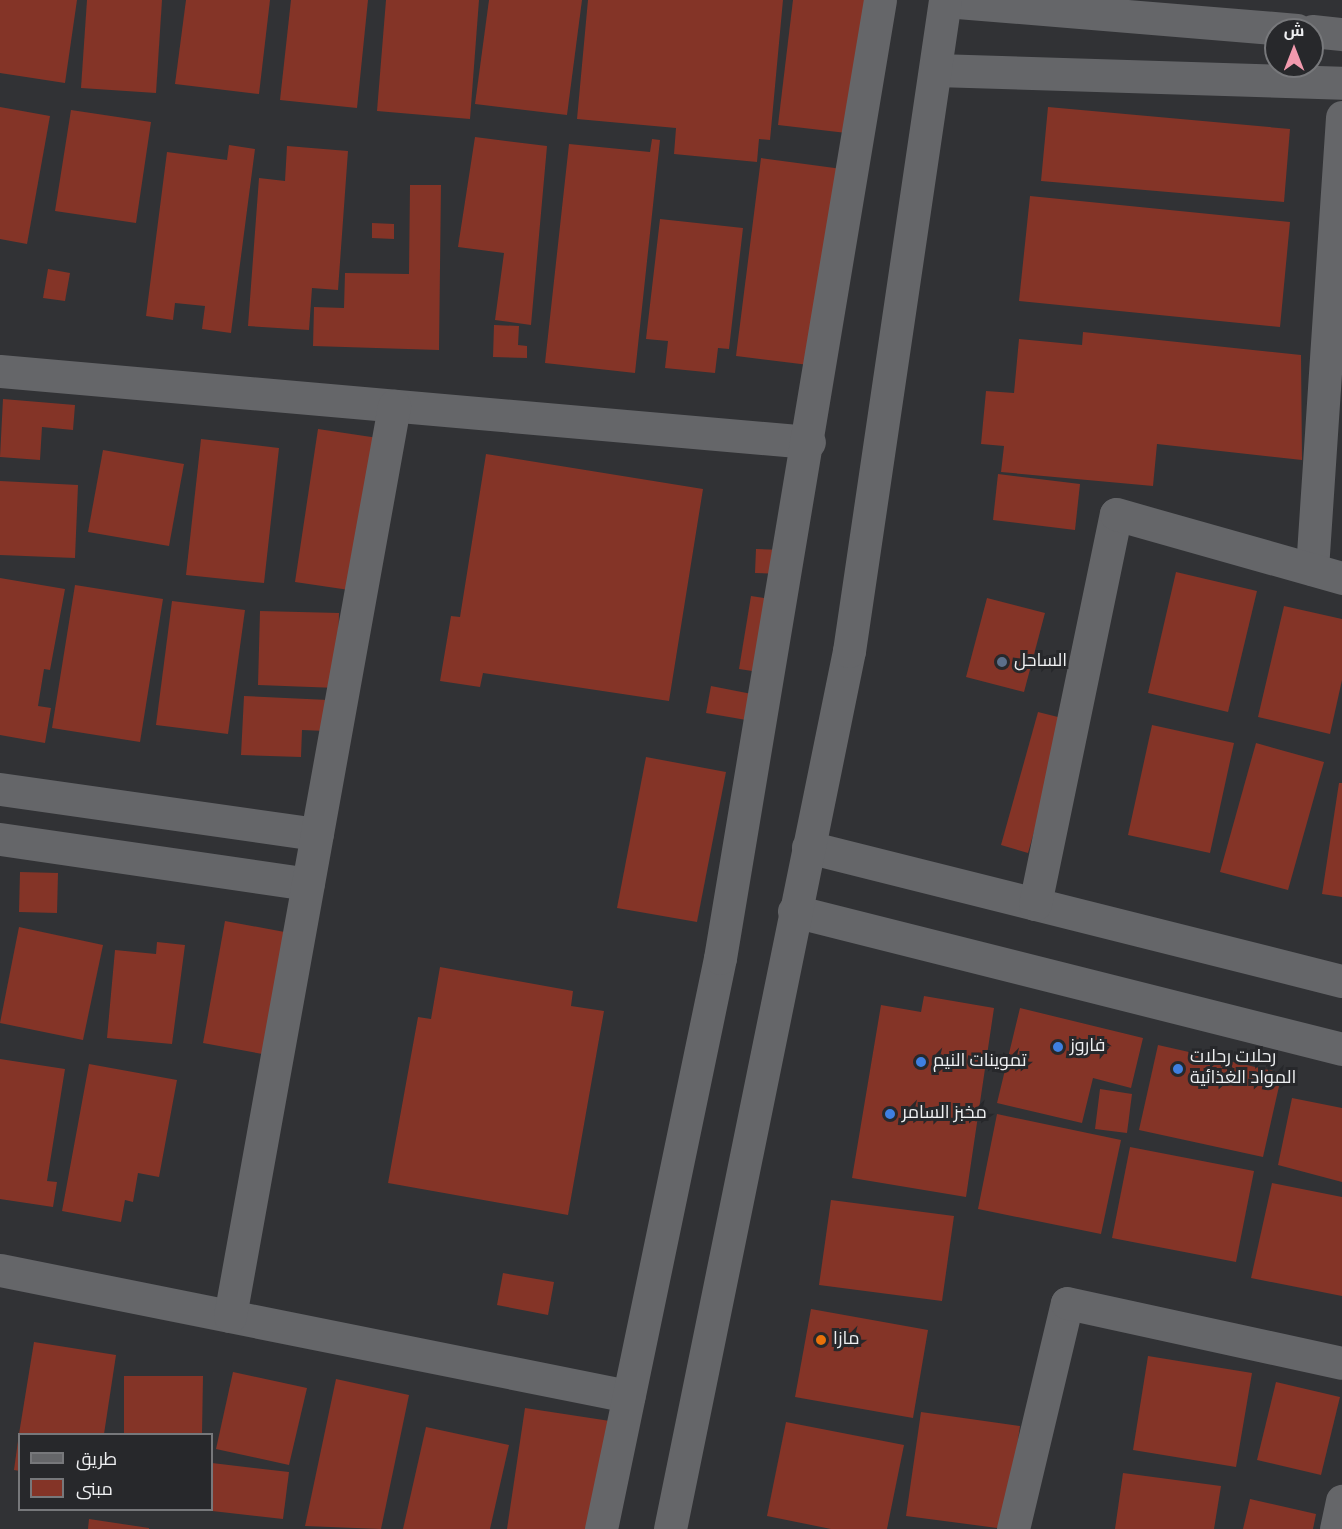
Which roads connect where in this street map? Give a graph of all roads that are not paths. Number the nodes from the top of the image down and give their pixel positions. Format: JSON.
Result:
{"nodes":[{"id":1,"x":880,"y":0,"type":"edge"},
{"id":2,"x":945,"y":1,"type":"edge"},
{"id":3,"x":1264,"y":27,"type":"edge"},
{"id":4,"x":1324,"y":32,"type":"edge"},
{"id":5,"x":1342,"y":34,"type":"edge"},
{"id":6,"x":936,"y":70,"type":"junction"},
{"id":7,"x":1342,"y":83,"type":"edge"},
{"id":8,"x":1342,"y":117,"type":"edge"},
{"id":9,"x":0,"y":371,"type":"edge"},
{"id":10,"x":394,"y":406,"type":"junction"},
{"id":11,"x":809,"y":442,"type":"junction"},
{"id":12,"x":1327,"y":573,"type":"edge"},
{"id":13,"x":0,"y":789,"type":"edge"},
{"id":14,"x":317,"y":834,"type":"junction"},
{"id":15,"x":0,"y":839,"type":"edge"},
{"id":16,"x":808,"y":847,"type":"junction"},
{"id":17,"x":308,"y":884,"type":"junction"},
{"id":18,"x":1035,"y":904,"type":"junction"},
{"id":19,"x":794,"y":911,"type":"junction"},
{"id":20,"x":1342,"y":981,"type":"edge"},
{"id":21,"x":1342,"y":1049,"type":"edge"},
{"id":22,"x":0,"y":1270,"type":"edge"},
{"id":23,"x":230,"y":1316,"type":"junction"},
{"id":24,"x":1342,"y":1363,"type":"edge"},
{"id":25,"x":628,"y":1396,"type":"junction"},
{"id":26,"x":1342,"y":1501,"type":"edge"},
{"id":27,"x":601,"y":1529,"type":"edge"},
{"id":28,"x":670,"y":1529,"type":"edge"},
{"id":29,"x":1013,"y":1529,"type":"edge"},
{"id":30,"x":1336,"y":1529,"type":"edge"}],
"edges":[{"from":1,"to":11,"type":"street"},
{"from":2,"to":3,"type":"street"},
{"from":2,"to":6,"type":"street"},
{"from":4,"to":5,"type":"street"},
{"from":6,"to":7,"type":"street"},
{"from":6,"to":16,"type":"street"},
{"from":8,"to":12,"type":"street"},
{"from":9,"to":10,"type":"street"},
{"from":10,"to":11,"type":"street"},
{"from":10,"to":14,"type":"street"},
{"from":11,"to":25,"type":"street"},
{"from":12,"to":18,"type":"street"},
{"from":13,"to":14,"type":"street"},
{"from":14,"to":17,"type":"street"},
{"from":15,"to":17,"type":"street"},
{"from":16,"to":18,"type":"street"},
{"from":16,"to":19,"type":"street"},
{"from":17,"to":23,"type":"street"},
{"from":18,"to":20,"type":"street"},
{"from":19,"to":21,"type":"street"},
{"from":19,"to":28,"type":"street"},
{"from":22,"to":23,"type":"street"},
{"from":23,"to":25,"type":"street"},
{"from":24,"to":29,"type":"street"},
{"from":25,"to":27,"type":"street"},
{"from":26,"to":30,"type":"street"}]}
